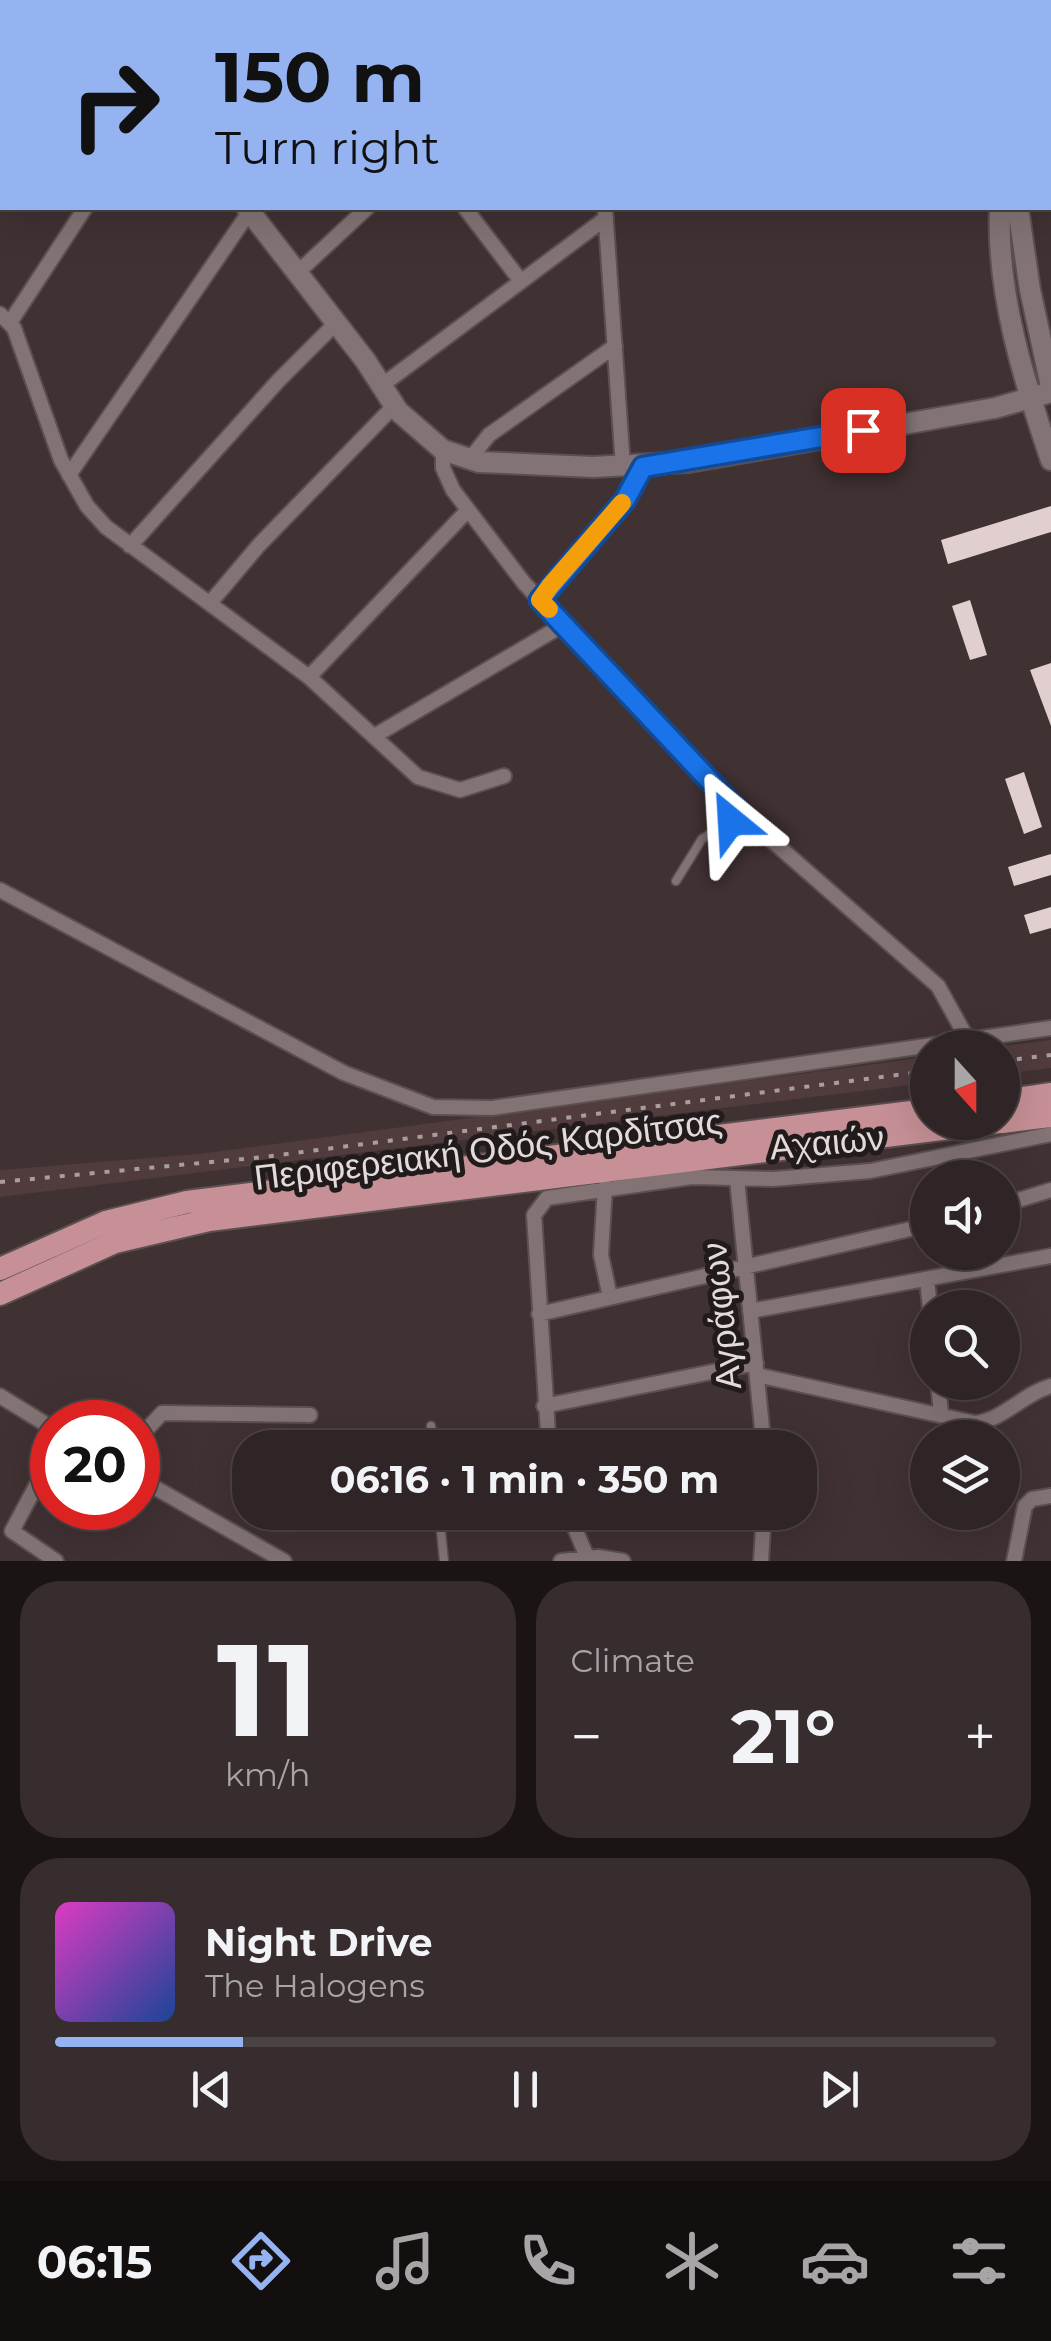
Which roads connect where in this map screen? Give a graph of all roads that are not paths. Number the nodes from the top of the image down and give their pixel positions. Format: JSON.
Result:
{"nodes":[{"id":1,"x":84,"y":210,"type":"edge"},
{"id":2,"x":249,"y":210,"type":"edge"},
{"id":3,"x":251,"y":210,"type":"edge"},
{"id":4,"x":365,"y":210,"type":"edge"},
{"id":5,"x":466,"y":210,"type":"edge"},
{"id":6,"x":1000,"y":210,"type":"edge"},
{"id":7,"x":1018,"y":210,"type":"edge"},
{"id":8,"x":606,"y":213,"type":"edge"},
{"id":9,"x":296,"y":274,"type":"junction"},
{"id":10,"x":520,"y":280,"type":"junction"},
{"id":11,"x":5,"y":318,"type":"edge"},
{"id":12,"x":334,"y":325,"type":"junction"},
{"id":13,"x":614,"y":346,"type":"junction"},
{"id":14,"x":381,"y":386,"type":"junction"},
{"id":15,"x":1051,"y":389,"type":"edge"},
{"id":16,"x":1030,"y":400,"type":"junction"},
{"id":17,"x":394,"y":406,"type":"junction"},
{"id":18,"x":443,"y":450,"type":"junction"},
{"id":19,"x":469,"y":460,"type":"junction"},
{"id":20,"x":1051,"y":460,"type":"edge"},
{"id":21,"x":633,"y":467,"type":"junction"},
{"id":22,"x":68,"y":475,"type":"junction"},
{"id":23,"x":468,"y":510,"type":"junction"},
{"id":24,"x":130,"y":546,"type":"junction"},
{"id":25,"x":540,"y":600,"type":"junction"},
{"id":26,"x":210,"y":603,"type":"junction"},
{"id":27,"x":563,"y":625,"type":"junction"},
{"id":28,"x":309,"y":677,"type":"junction"},
{"id":29,"x":376,"y":735,"type":"junction"},
{"id":30,"x":504,"y":776,"type":"dead end"},
{"id":31,"x":741,"y":814,"type":"junction"},
{"id":32,"x":676,"y":881,"type":"dead end"},
{"id":33,"x":0,"y":890,"type":"edge"},
{"id":34,"x":1051,"y":1028,"type":"edge"},
{"id":35,"x":962,"y":1030,"type":"edge"},
{"id":36,"x":1020,"y":1032,"type":"edge"},
{"id":37,"x":910,"y":1048,"type":"edge"},
{"id":38,"x":1051,"y":1094,"type":"edge"},
{"id":39,"x":1020,"y":1099,"type":"edge"},
{"id":40,"x":910,"y":1112,"type":"edge"},
{"id":41,"x":1051,"y":1116,"type":"edge"},
{"id":42,"x":1020,"y":1120,"type":"edge"},
{"id":43,"x":910,"y":1133,"type":"edge"},
{"id":44,"x":1051,"y":1134,"type":"edge"},
{"id":45,"x":737,"y":1179,"type":"junction"},
{"id":46,"x":605,"y":1187,"type":"junction"},
{"id":47,"x":1051,"y":1190,"type":"edge"},
{"id":48,"x":1020,"y":1199,"type":"edge"},
{"id":49,"x":910,"y":1229,"type":"edge"},
{"id":50,"x":1051,"y":1256,"type":"edge"},
{"id":51,"x":0,"y":1269,"type":"edge"},
{"id":52,"x":746,"y":1269,"type":"junction"},
{"id":53,"x":927,"y":1279,"type":"junction"},
{"id":54,"x":928,"y":1290,"type":"edge"},
{"id":55,"x":0,"y":1294,"type":"edge"},
{"id":56,"x":610,"y":1297,"type":"junction"},
{"id":57,"x":750,"y":1311,"type":"junction"},
{"id":58,"x":539,"y":1314,"type":"junction"},
{"id":59,"x":757,"y":1369,"type":"junction"},
{"id":60,"x":1051,"y":1386,"type":"edge"},
{"id":61,"x":0,"y":1396,"type":"edge"},
{"id":62,"x":940,"y":1400,"type":"edge"},
{"id":63,"x":544,"y":1406,"type":"junction"},
{"id":64,"x":30,"y":1414,"type":"edge"},
{"id":65,"x":941,"y":1414,"type":"junction"},
{"id":66,"x":160,"y":1415,"type":"edge"},
{"id":67,"x":310,"y":1415,"type":"dead end"},
{"id":68,"x":432,"y":1426,"type":"dead end"},
{"id":69,"x":432,"y":1430,"type":"edge"},
{"id":70,"x":547,"y":1430,"type":"edge"},
{"id":71,"x":762,"y":1430,"type":"edge"},
{"id":72,"x":160,"y":1491,"type":"edge"},
{"id":73,"x":1051,"y":1496,"type":"edge"},
{"id":74,"x":30,"y":1497,"type":"edge"},
{"id":75,"x":441,"y":1530,"type":"edge"},
{"id":76,"x":576,"y":1530,"type":"edge"},
{"id":77,"x":763,"y":1530,"type":"edge"},
{"id":78,"x":587,"y":1557,"type":"junction"},
{"id":79,"x":56,"y":1561,"type":"edge"},
{"id":80,"x":284,"y":1561,"type":"edge"},
{"id":81,"x":444,"y":1561,"type":"edge"},
{"id":82,"x":563,"y":1561,"type":"edge"},
{"id":83,"x":623,"y":1561,"type":"edge"},
{"id":84,"x":762,"y":1561,"type":"edge"},
{"id":85,"x":1014,"y":1561,"type":"edge"}],
"edges":[{"from":1,"to":11,"type":"street"},
{"from":2,"to":22,"type":"street"},
{"from":3,"to":9,"type":"street"},
{"from":4,"to":9,"type":"street"},
{"from":5,"to":10,"type":"street"},
{"from":6,"to":16,"type":"street"},
{"from":7,"to":15,"type":"street"},
{"from":8,"to":10,"type":"street"},
{"from":8,"to":13,"type":"street"},
{"from":9,"to":12,"type":"street"},
{"from":10,"to":14,"type":"street"},
{"from":11,"to":22,"type":"street"},
{"from":12,"to":14,"type":"street"},
{"from":12,"to":24,"type":"street"},
{"from":13,"to":19,"type":"street"},
{"from":13,"to":21,"type":"street"},
{"from":14,"to":17,"type":"street"},
{"from":15,"to":16,"type":"street"},
{"from":16,"to":20,"type":"street"},
{"from":16,"to":21,"type":"street"},
{"from":17,"to":18,"type":"street"},
{"from":17,"to":26,"type":"street"},
{"from":18,"to":19,"type":"street"},
{"from":18,"to":23,"type":"street"},
{"from":19,"to":21,"type":"street"},
{"from":21,"to":25,"type":"street"},
{"from":22,"to":24,"type":"street"},
{"from":23,"to":25,"type":"street"},
{"from":23,"to":28,"type":"street"},
{"from":24,"to":26,"type":"street"},
{"from":25,"to":27,"type":"street"},
{"from":26,"to":28,"type":"street"},
{"from":27,"to":29,"type":"street"},
{"from":27,"to":31,"type":"street"},
{"from":28,"to":29,"type":"street"},
{"from":29,"to":30,"type":"street"},
{"from":31,"to":32,"type":"lane"},
{"from":31,"to":35,"type":"street"},
{"from":33,"to":37,"type":"street"},
{"from":34,"to":36,"type":"street"},
{"from":38,"to":39,"type":"main road"},
{"from":40,"to":51,"type":"main road","name":"Περιφερειακή Οδός Καρδίτσας"},
{"from":41,"to":42,"type":"main road","name":"Περιφερειακή Οδός Καρδίτσας"},
{"from":43,"to":55,"type":"main road","name":"Περιφερειακή Οδός Καρδίτσας"},
{"from":44,"to":45,"type":"street","name":"Αχαιών"},
{"from":45,"to":46,"type":"street","name":"Αχαιών"},
{"from":45,"to":52,"type":"street","name":"Αγράφων"},
{"from":46,"to":56,"type":"street"},
{"from":46,"to":58,"type":"street","name":"Αχαιών"},
{"from":47,"to":48,"type":"street"},
{"from":49,"to":52,"type":"street"},
{"from":50,"to":53,"type":"street"},
{"from":52,"to":56,"type":"street"},
{"from":52,"to":57,"type":"street","name":"Αγράφων"},
{"from":53,"to":54,"type":"street"},
{"from":53,"to":57,"type":"street"},
{"from":56,"to":58,"type":"street"},
{"from":57,"to":59,"type":"street","name":"Αγράφων"},
{"from":58,"to":63,"type":"street"},
{"from":59,"to":63,"type":"street"},
{"from":59,"to":65,"type":"street"},
{"from":59,"to":71,"type":"street","name":"Αγράφων"},
{"from":60,"to":65,"type":"street"},
{"from":61,"to":64,"type":"street"},
{"from":62,"to":65,"type":"street"},
{"from":63,"to":70,"type":"street"},
{"from":66,"to":67,"type":"street"},
{"from":68,"to":69,"type":"lane"},
{"from":72,"to":80,"type":"street"},
{"from":73,"to":85,"type":"street"},
{"from":74,"to":79,"type":"street"},
{"from":75,"to":81,"type":"lane"},
{"from":76,"to":78,"type":"street"},
{"from":77,"to":84,"type":"street"},
{"from":78,"to":82,"type":"street"},
{"from":78,"to":83,"type":"street"}]}
